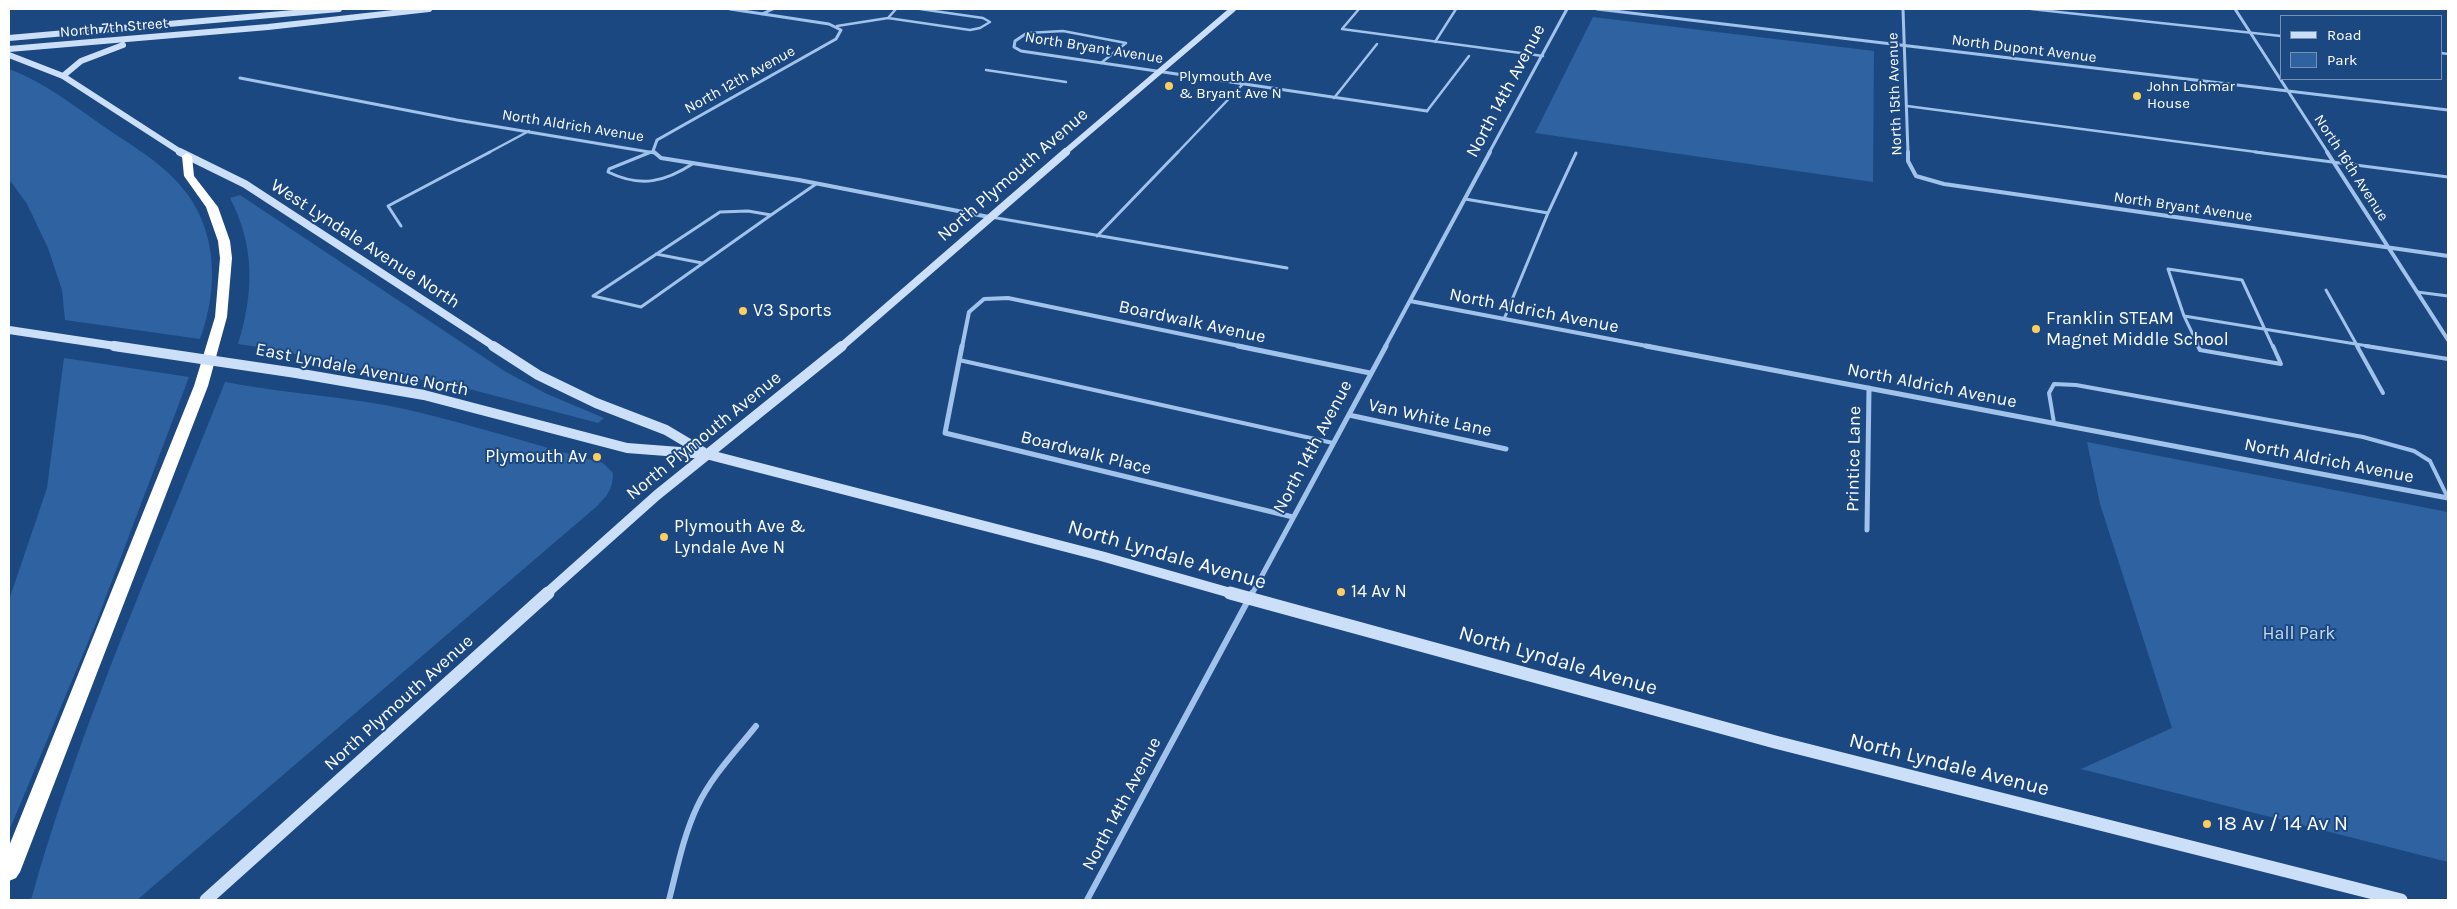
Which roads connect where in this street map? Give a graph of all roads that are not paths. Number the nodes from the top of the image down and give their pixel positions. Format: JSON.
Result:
{"nodes":[{"id":1,"x":339,"y":9,"type":"edge"},
{"id":2,"x":429,"y":9,"type":"edge"},
{"id":3,"x":730,"y":9,"type":"edge"},
{"id":4,"x":773,"y":9,"type":"edge"},
{"id":5,"x":896,"y":9,"type":"edge"},
{"id":6,"x":920,"y":9,"type":"edge"},
{"id":7,"x":1233,"y":9,"type":"edge"},
{"id":8,"x":1359,"y":9,"type":"edge"},
{"id":9,"x":1456,"y":9,"type":"edge"},
{"id":10,"x":1567,"y":9,"type":"edge"},
{"id":11,"x":1597,"y":9,"type":"edge"},
{"id":12,"x":1903,"y":9,"type":"edge"},
{"id":13,"x":2031,"y":9,"type":"edge"},
{"id":14,"x":2235,"y":9,"type":"edge"},
{"id":15,"x":762,"y":14,"type":"junction"},
{"id":16,"x":888,"y":18,"type":"junction"},
{"id":17,"x":837,"y":26,"type":"junction"},
{"id":18,"x":2250,"y":32,"type":"junction"},
{"id":19,"x":1027,"y":33,"type":"joint"},
{"id":20,"x":2280,"y":36,"type":"edge"},
{"id":21,"x":9,"y":38,"type":"edge"},
{"id":22,"x":152,"y":38,"type":"junction"},
{"id":23,"x":1435,"y":42,"type":"junction"},
{"id":24,"x":1378,"y":44,"type":"dead end"},
{"id":25,"x":1906,"y":46,"type":"junction"},
{"id":26,"x":9,"y":50,"type":"edge"},
{"id":27,"x":9,"y":55,"type":"edge"},
{"id":28,"x":1469,"y":56,"type":"dead end"},
{"id":29,"x":1543,"y":56,"type":"junction"},
{"id":30,"x":1101,"y":63,"type":"junction"},
{"id":31,"x":986,"y":70,"type":"dead end"},
{"id":32,"x":1163,"y":70,"type":"junction"},
{"id":33,"x":63,"y":76,"type":"junction"},
{"id":34,"x":240,"y":78,"type":"dead end"},
{"id":35,"x":2280,"y":79,"type":"edge"},
{"id":36,"x":2281,"y":80,"type":"edge"},
{"id":37,"x":1066,"y":82,"type":"dead end"},
{"id":38,"x":1242,"y":85,"type":"junction"},
{"id":39,"x":2288,"y":91,"type":"junction"},
{"id":40,"x":1334,"y":98,"type":"junction"},
{"id":41,"x":1907,"y":106,"type":"junction"},
{"id":42,"x":2448,"y":110,"type":"edge"},
{"id":43,"x":1427,"y":111,"type":"joint"},
{"id":44,"x":529,"y":132,"type":"junction"},
{"id":45,"x":654,"y":151,"type":"junction"},
{"id":46,"x":1576,"y":153,"type":"dead end"},
{"id":47,"x":187,"y":156,"type":"junction"},
{"id":48,"x":2334,"y":162,"type":"junction"},
{"id":49,"x":694,"y":163,"type":"junction"},
{"id":50,"x":1916,"y":176,"type":"joint"},
{"id":51,"x":2448,"y":177,"type":"edge"},
{"id":52,"x":816,"y":184,"type":"junction"},
{"id":53,"x":1465,"y":199,"type":"junction"},
{"id":54,"x":1548,"y":213,"type":"junction"},
{"id":55,"x":771,"y":215,"type":"junction"},
{"id":56,"x":989,"y":217,"type":"junction"},
{"id":57,"x":401,"y":226,"type":"dead end"},
{"id":58,"x":1097,"y":236,"type":"junction"},
{"id":59,"x":2388,"y":248,"type":"junction"},
{"id":60,"x":656,"y":254,"type":"junction"},
{"id":61,"x":2448,"y":256,"type":"edge"},
{"id":62,"x":702,"y":264,"type":"junction"},
{"id":63,"x":1287,"y":268,"type":"dead end"},
{"id":64,"x":2326,"y":290,"type":"dead end"},
{"id":65,"x":2417,"y":292,"type":"junction"},
{"id":66,"x":2448,"y":296,"type":"edge"},
{"id":67,"x":1008,"y":298,"type":"joint"},
{"id":68,"x":1410,"y":301,"type":"junction"},
{"id":69,"x":2184,"y":316,"type":"junction"},
{"id":70,"x":1504,"y":319,"type":"junction"},
{"id":71,"x":2266,"y":329,"type":"junction"},
{"id":72,"x":9,"y":330,"type":"edge"},
{"id":73,"x":2448,"y":340,"type":"edge"},
{"id":74,"x":2357,"y":344,"type":"junction"},
{"id":75,"x":2448,"y":358,"type":"edge"},
{"id":76,"x":960,"y":360,"type":"junction"},
{"id":77,"x":1370,"y":373,"type":"junction"},
{"id":78,"x":1869,"y":388,"type":"junction"},
{"id":79,"x":2383,"y":393,"type":"dead end"},
{"id":80,"x":1349,"y":415,"type":"junction"},
{"id":81,"x":2054,"y":423,"type":"junction"},
{"id":82,"x":1333,"y":443,"type":"junction"},
{"id":83,"x":1506,"y":449,"type":"dead end"},
{"id":84,"x":706,"y":454,"type":"junction"},
{"id":85,"x":2448,"y":498,"type":"edge"},
{"id":86,"x":1293,"y":518,"type":"junction"},
{"id":87,"x":1867,"y":530,"type":"dead end"},
{"id":88,"x":1249,"y":599,"type":"junction"},
{"id":89,"x":756,"y":726,"type":"dead end"},
{"id":90,"x":9,"y":872,"type":"edge"},
{"id":91,"x":206,"y":900,"type":"edge"},
{"id":92,"x":669,"y":900,"type":"edge"},
{"id":93,"x":1087,"y":900,"type":"edge"},
{"id":94,"x":2401,"y":900,"type":"edge"}],
"edges":[{"from":1,"to":21,"type":"main road","name":"North 7th Street"},
{"from":2,"to":22,"type":"main road","name":"North 7th Street"},
{"from":3,"to":15,"type":"street"},
{"from":4,"to":15,"type":"lane"},
{"from":5,"to":16,"type":"lane"},
{"from":6,"to":16,"type":"lane"},
{"from":7,"to":32,"type":"main road","name":"North Plymouth Avenue"},
{"from":8,"to":23,"type":"lane"},
{"from":9,"to":23,"type":"lane"},
{"from":10,"to":29,"type":"street","name":"North 14th Avenue"},
{"from":11,"to":25,"type":"street","name":"North Dupont Avenue"},
{"from":12,"to":25,"type":"street","name":"North 15th Avenue"},
{"from":13,"to":18,"type":"lane"},
{"from":14,"to":18,"type":"street","name":"North 16th Avenue"},
{"from":15,"to":17,"type":"street"},
{"from":16,"to":17,"type":"lane"},
{"from":17,"to":45,"type":"street","name":"North 12th Avenue"},
{"from":18,"to":20,"type":"lane"},
{"from":18,"to":35,"type":"street","name":"North 16th Avenue"},
{"from":19,"to":30,"type":"street","name":"North Bryant Avenue"},
{"from":19,"to":30,"type":"lane"},
{"from":22,"to":26,"type":"main road","name":"North 7th Street"},
{"from":22,"to":33,"type":"main road"},
{"from":23,"to":29,"type":"lane"},
{"from":24,"to":40,"type":"lane"},
{"from":25,"to":39,"type":"street","name":"North Dupont Avenue"},
{"from":25,"to":41,"type":"street","name":"North 15th Avenue"},
{"from":27,"to":33,"type":"main road","name":"West Lyndale Avenue North"},
{"from":28,"to":43,"type":"lane"},
{"from":29,"to":53,"type":"street","name":"North 14th Avenue"},
{"from":30,"to":32,"type":"street","name":"North Bryant Avenue"},
{"from":31,"to":37,"type":"lane"},
{"from":32,"to":38,"type":"street","name":"North Bryant Avenue"},
{"from":32,"to":56,"type":"main road","name":"North Plymouth Avenue"},
{"from":33,"to":47,"type":"main road","name":"West Lyndale Avenue North"},
{"from":34,"to":44,"type":"street","name":"North Aldrich Avenue"},
{"from":36,"to":39,"type":"street","name":"North 16th Avenue"},
{"from":38,"to":40,"type":"street","name":"North Bryant Avenue"},
{"from":38,"to":58,"type":"lane"},
{"from":39,"to":42,"type":"street","name":"North Dupont Avenue"},
{"from":39,"to":48,"type":"street","name":"North 16th Avenue"},
{"from":40,"to":43,"type":"street","name":"North Bryant Avenue"},
{"from":41,"to":48,"type":"lane"},
{"from":41,"to":50,"type":"street","name":"North 15th Avenue"},
{"from":44,"to":45,"type":"street","name":"North Aldrich Avenue"},
{"from":44,"to":57,"type":"lane"},
{"from":45,"to":49,"type":"street","name":"North Aldrich Avenue"},
{"from":45,"to":49,"type":"lane"},
{"from":46,"to":54,"type":"lane"},
{"from":47,"to":84,"type":"main road","name":"West Lyndale Avenue North"},
{"from":47,"to":90,"type":"highway"},
{"from":48,"to":51,"type":"lane"},
{"from":48,"to":59,"type":"street","name":"North 16th Avenue"},
{"from":49,"to":52,"type":"street","name":"North Aldrich Avenue"},
{"from":50,"to":59,"type":"street","name":"North Bryant Avenue"},
{"from":52,"to":55,"type":"lane"},
{"from":52,"to":56,"type":"street","name":"North Aldrich Avenue"},
{"from":53,"to":54,"type":"lane"},
{"from":53,"to":68,"type":"street","name":"North 14th Avenue"},
{"from":54,"to":70,"type":"lane"},
{"from":55,"to":60,"type":"lane"},
{"from":55,"to":62,"type":"lane"},
{"from":56,"to":58,"type":"lane"},
{"from":56,"to":84,"type":"main road","name":"North Plymouth Avenue"},
{"from":58,"to":63,"type":"lane"},
{"from":59,"to":61,"type":"street","name":"North Bryant Avenue"},
{"from":59,"to":65,"type":"street","name":"North 16th Avenue"},
{"from":60,"to":62,"type":"lane"},
{"from":60,"to":62,"type":"lane"},
{"from":64,"to":74,"type":"lane"},
{"from":65,"to":66,"type":"lane"},
{"from":65,"to":73,"type":"street","name":"North 16th Avenue"},
{"from":67,"to":76,"type":"street","name":"Boardwalk Place"},
{"from":67,"to":77,"type":"street","name":"Boardwalk Avenue"},
{"from":68,"to":70,"type":"street","name":"North Aldrich Avenue"},
{"from":68,"to":77,"type":"street","name":"North 14th Avenue"},
{"from":69,"to":71,"type":"lane"},
{"from":69,"to":71,"type":"lane"},
{"from":69,"to":71,"type":"lane"},
{"from":70,"to":78,"type":"street","name":"North Aldrich Avenue"},
{"from":71,"to":74,"type":"lane"},
{"from":72,"to":84,"type":"main road","name":"East Lyndale Avenue North","bridge":true},
{"from":74,"to":75,"type":"lane"},
{"from":74,"to":79,"type":"lane"},
{"from":76,"to":82,"type":"lane"},
{"from":76,"to":86,"type":"street","name":"Boardwalk Place"},
{"from":77,"to":80,"type":"street","name":"North 14th Avenue"},
{"from":78,"to":81,"type":"street","name":"North Aldrich Avenue"},
{"from":78,"to":87,"type":"street","name":"Printice Lane"},
{"from":80,"to":82,"type":"street","name":"North 14th Avenue"},
{"from":80,"to":83,"type":"street","name":"Van White Lane"},
{"from":81,"to":85,"type":"street","name":"North Aldrich Avenue"},
{"from":81,"to":85,"type":"lane"},
{"from":82,"to":86,"type":"street","name":"North 14th Avenue"},
{"from":84,"to":88,"type":"main road","name":"North Lyndale Avenue"},
{"from":84,"to":91,"type":"main road","name":"North Plymouth Avenue"},
{"from":86,"to":88,"type":"street","name":"North 14th Avenue"},
{"from":88,"to":93,"type":"street","name":"North 14th Avenue"},
{"from":88,"to":94,"type":"main road","name":"North Lyndale Avenue"},
{"from":89,"to":92,"type":"street"}]}
